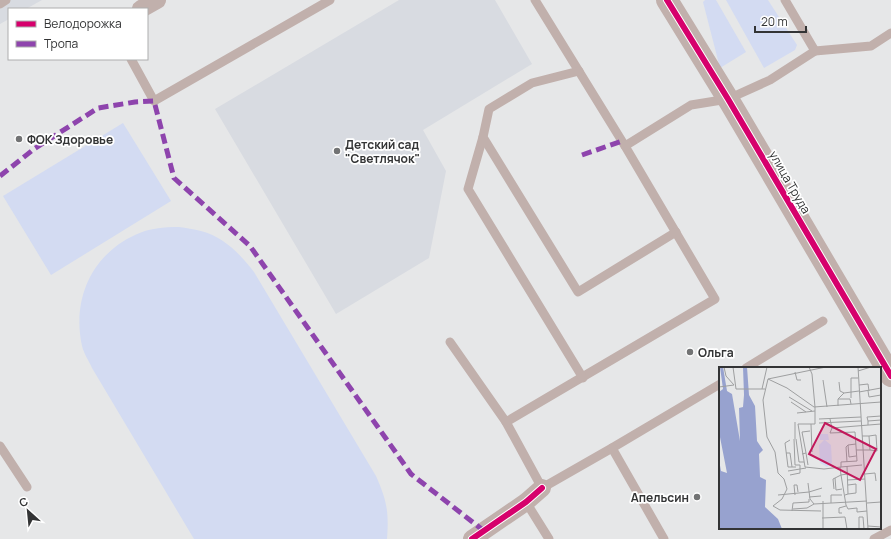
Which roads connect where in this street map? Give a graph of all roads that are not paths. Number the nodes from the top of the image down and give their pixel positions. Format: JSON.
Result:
{"nodes":[{"id":1,"x":6,"y":0,"type":"edge"},
{"id":2,"x":157,"y":0,"type":"edge"},
{"id":3,"x":330,"y":0,"type":"edge"},
{"id":4,"x":535,"y":0,"type":"edge"},
{"id":5,"x":667,"y":0,"type":"edge"},
{"id":6,"x":784,"y":0,"type":"edge"},
{"id":7,"x":0,"y":4,"type":"edge"},
{"id":8,"x":143,"y":8,"type":"edge"},
{"id":9,"x":891,"y":33,"type":"edge"},
{"id":10,"x":815,"y":51,"type":"junction"},
{"id":11,"x":132,"y":60,"type":"edge"},
{"id":12,"x":579,"y":71,"type":"junction"},
{"id":13,"x":728,"y":99,"type":"junction"},
{"id":14,"x":483,"y":137,"type":"junction"},
{"id":15,"x":625,"y":146,"type":"junction"},
{"id":16,"x":676,"y":232,"type":"junction"},
{"id":17,"x":823,"y":321,"type":"dead end"},
{"id":18,"x":450,"y":342,"type":"dead end"},
{"id":19,"x":748,"y":367,"type":"edge"},
{"id":20,"x":891,"y":376,"type":"edge"},
{"id":21,"x":583,"y":378,"type":"junction"},
{"id":22,"x":719,"y":385,"type":"edge"},
{"id":23,"x":506,"y":422,"type":"junction"},
{"id":24,"x":0,"y":446,"type":"edge"},
{"id":25,"x":612,"y":448,"type":"junction"},
{"id":26,"x":27,"y":487,"type":"dead end"},
{"id":27,"x":542,"y":488,"type":"junction"},
{"id":28,"x":526,"y":502,"type":"junction"},
{"id":29,"x":891,"y":530,"type":"edge"},
{"id":30,"x":472,"y":539,"type":"edge"},
{"id":31,"x":550,"y":539,"type":"edge"},
{"id":32,"x":664,"y":539,"type":"edge"},
{"id":33,"x":874,"y":539,"type":"edge"}],
"edges":[{"from":1,"to":7,"type":"lane"},
{"from":2,"to":8,"type":"street"},
{"from":3,"to":11,"type":"lane"},
{"from":4,"to":12,"type":"lane"},
{"from":5,"to":13,"type":"street","name":"улица Труда"},
{"from":6,"to":10,"type":"lane"},
{"from":9,"to":10,"type":"lane"},
{"from":10,"to":13,"type":"lane"},
{"from":12,"to":14,"type":"lane"},
{"from":12,"to":15,"type":"lane"},
{"from":13,"to":15,"type":"lane"},
{"from":13,"to":20,"type":"street","name":"улица Труда"},
{"from":14,"to":16,"type":"lane"},
{"from":14,"to":21,"type":"lane"},
{"from":15,"to":16,"type":"lane"},
{"from":16,"to":21,"type":"lane"},
{"from":17,"to":19,"type":"lane"},
{"from":18,"to":23,"type":"lane"},
{"from":21,"to":23,"type":"lane"},
{"from":22,"to":25,"type":"lane"},
{"from":23,"to":27,"type":"lane"},
{"from":24,"to":26,"type":"lane"},
{"from":25,"to":27,"type":"lane"},
{"from":25,"to":32,"type":"lane"},
{"from":27,"to":28,"type":"street"},
{"from":28,"to":30,"type":"street"},
{"from":28,"to":31,"type":"lane"},
{"from":29,"to":33,"type":"lane"}]}
